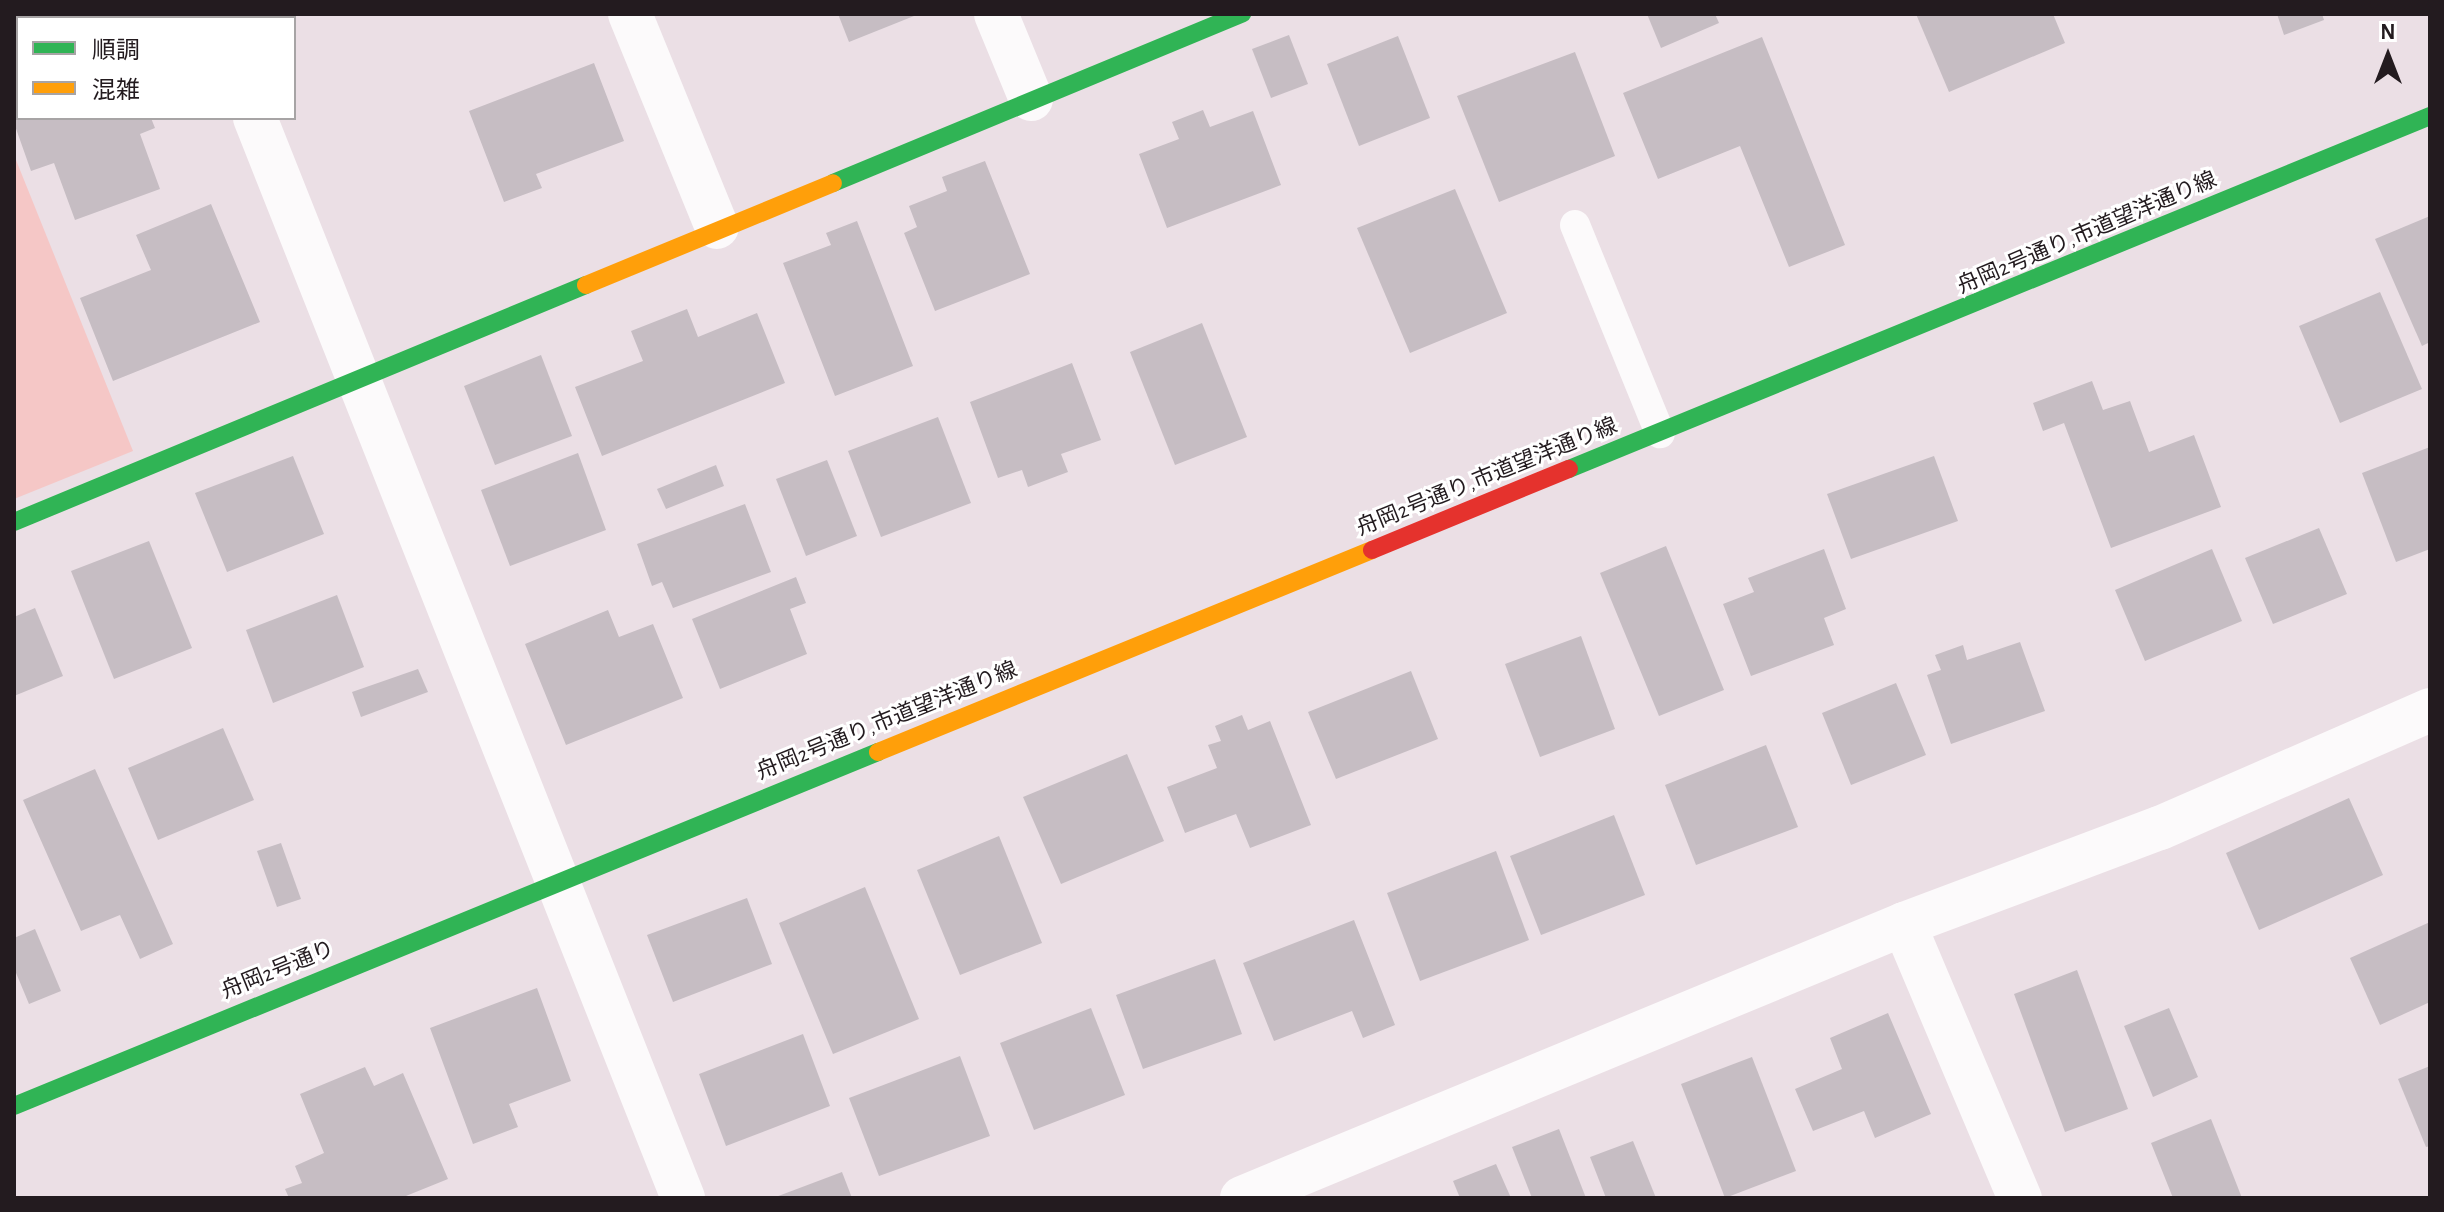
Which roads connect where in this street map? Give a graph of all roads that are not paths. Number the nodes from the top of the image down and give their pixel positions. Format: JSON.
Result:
{"nodes":[{"id":1,"x":630,"y":14,"type":"edge"},
{"id":2,"x":996,"y":14,"type":"edge"},
{"id":3,"x":1242,"y":14,"type":"edge"},
{"id":4,"x":1031,"y":99,"type":"junction"},
{"id":5,"x":2430,"y":116,"type":"edge"},
{"id":6,"x":256,"y":120,"type":"edge"},
{"id":7,"x":1575,"y":225,"type":"dead end"},
{"id":8,"x":717,"y":227,"type":"junction"},
{"id":9,"x":359,"y":379,"type":"junction"},
{"id":10,"x":1660,"y":433,"type":"junction"},
{"id":11,"x":14,"y":522,"type":"edge"},
{"id":12,"x":2430,"y":710,"type":"edge"},
{"id":13,"x":560,"y":879,"type":"junction"},
{"id":14,"x":1904,"y":924,"type":"junction"},
{"id":15,"x":14,"y":1106,"type":"edge"},
{"id":16,"x":683,"y":1198,"type":"edge"},
{"id":17,"x":1242,"y":1198,"type":"edge"},
{"id":18,"x":2020,"y":1198,"type":"edge"}],
"edges":[{"from":1,"to":8,"type":"street"},
{"from":2,"to":4,"type":"street"},
{"from":3,"to":4,"type":"street"},
{"from":4,"to":8,"type":"street"},
{"from":5,"to":10,"type":"street","name":"舟岡2号通り,市道望洋通り線"},
{"from":6,"to":9,"type":"street"},
{"from":7,"to":10,"type":"lane"},
{"from":8,"to":9,"type":"street"},
{"from":9,"to":11,"type":"street"},
{"from":9,"to":13,"type":"street"},
{"from":10,"to":13,"type":"street","name":"舟岡2号通り,市道望洋通り線"},
{"from":12,"to":14,"type":"street"},
{"from":13,"to":15,"type":"street","name":"舟岡2号通り"},
{"from":13,"to":16,"type":"street"},
{"from":14,"to":17,"type":"street"},
{"from":14,"to":18,"type":"street"}]}
